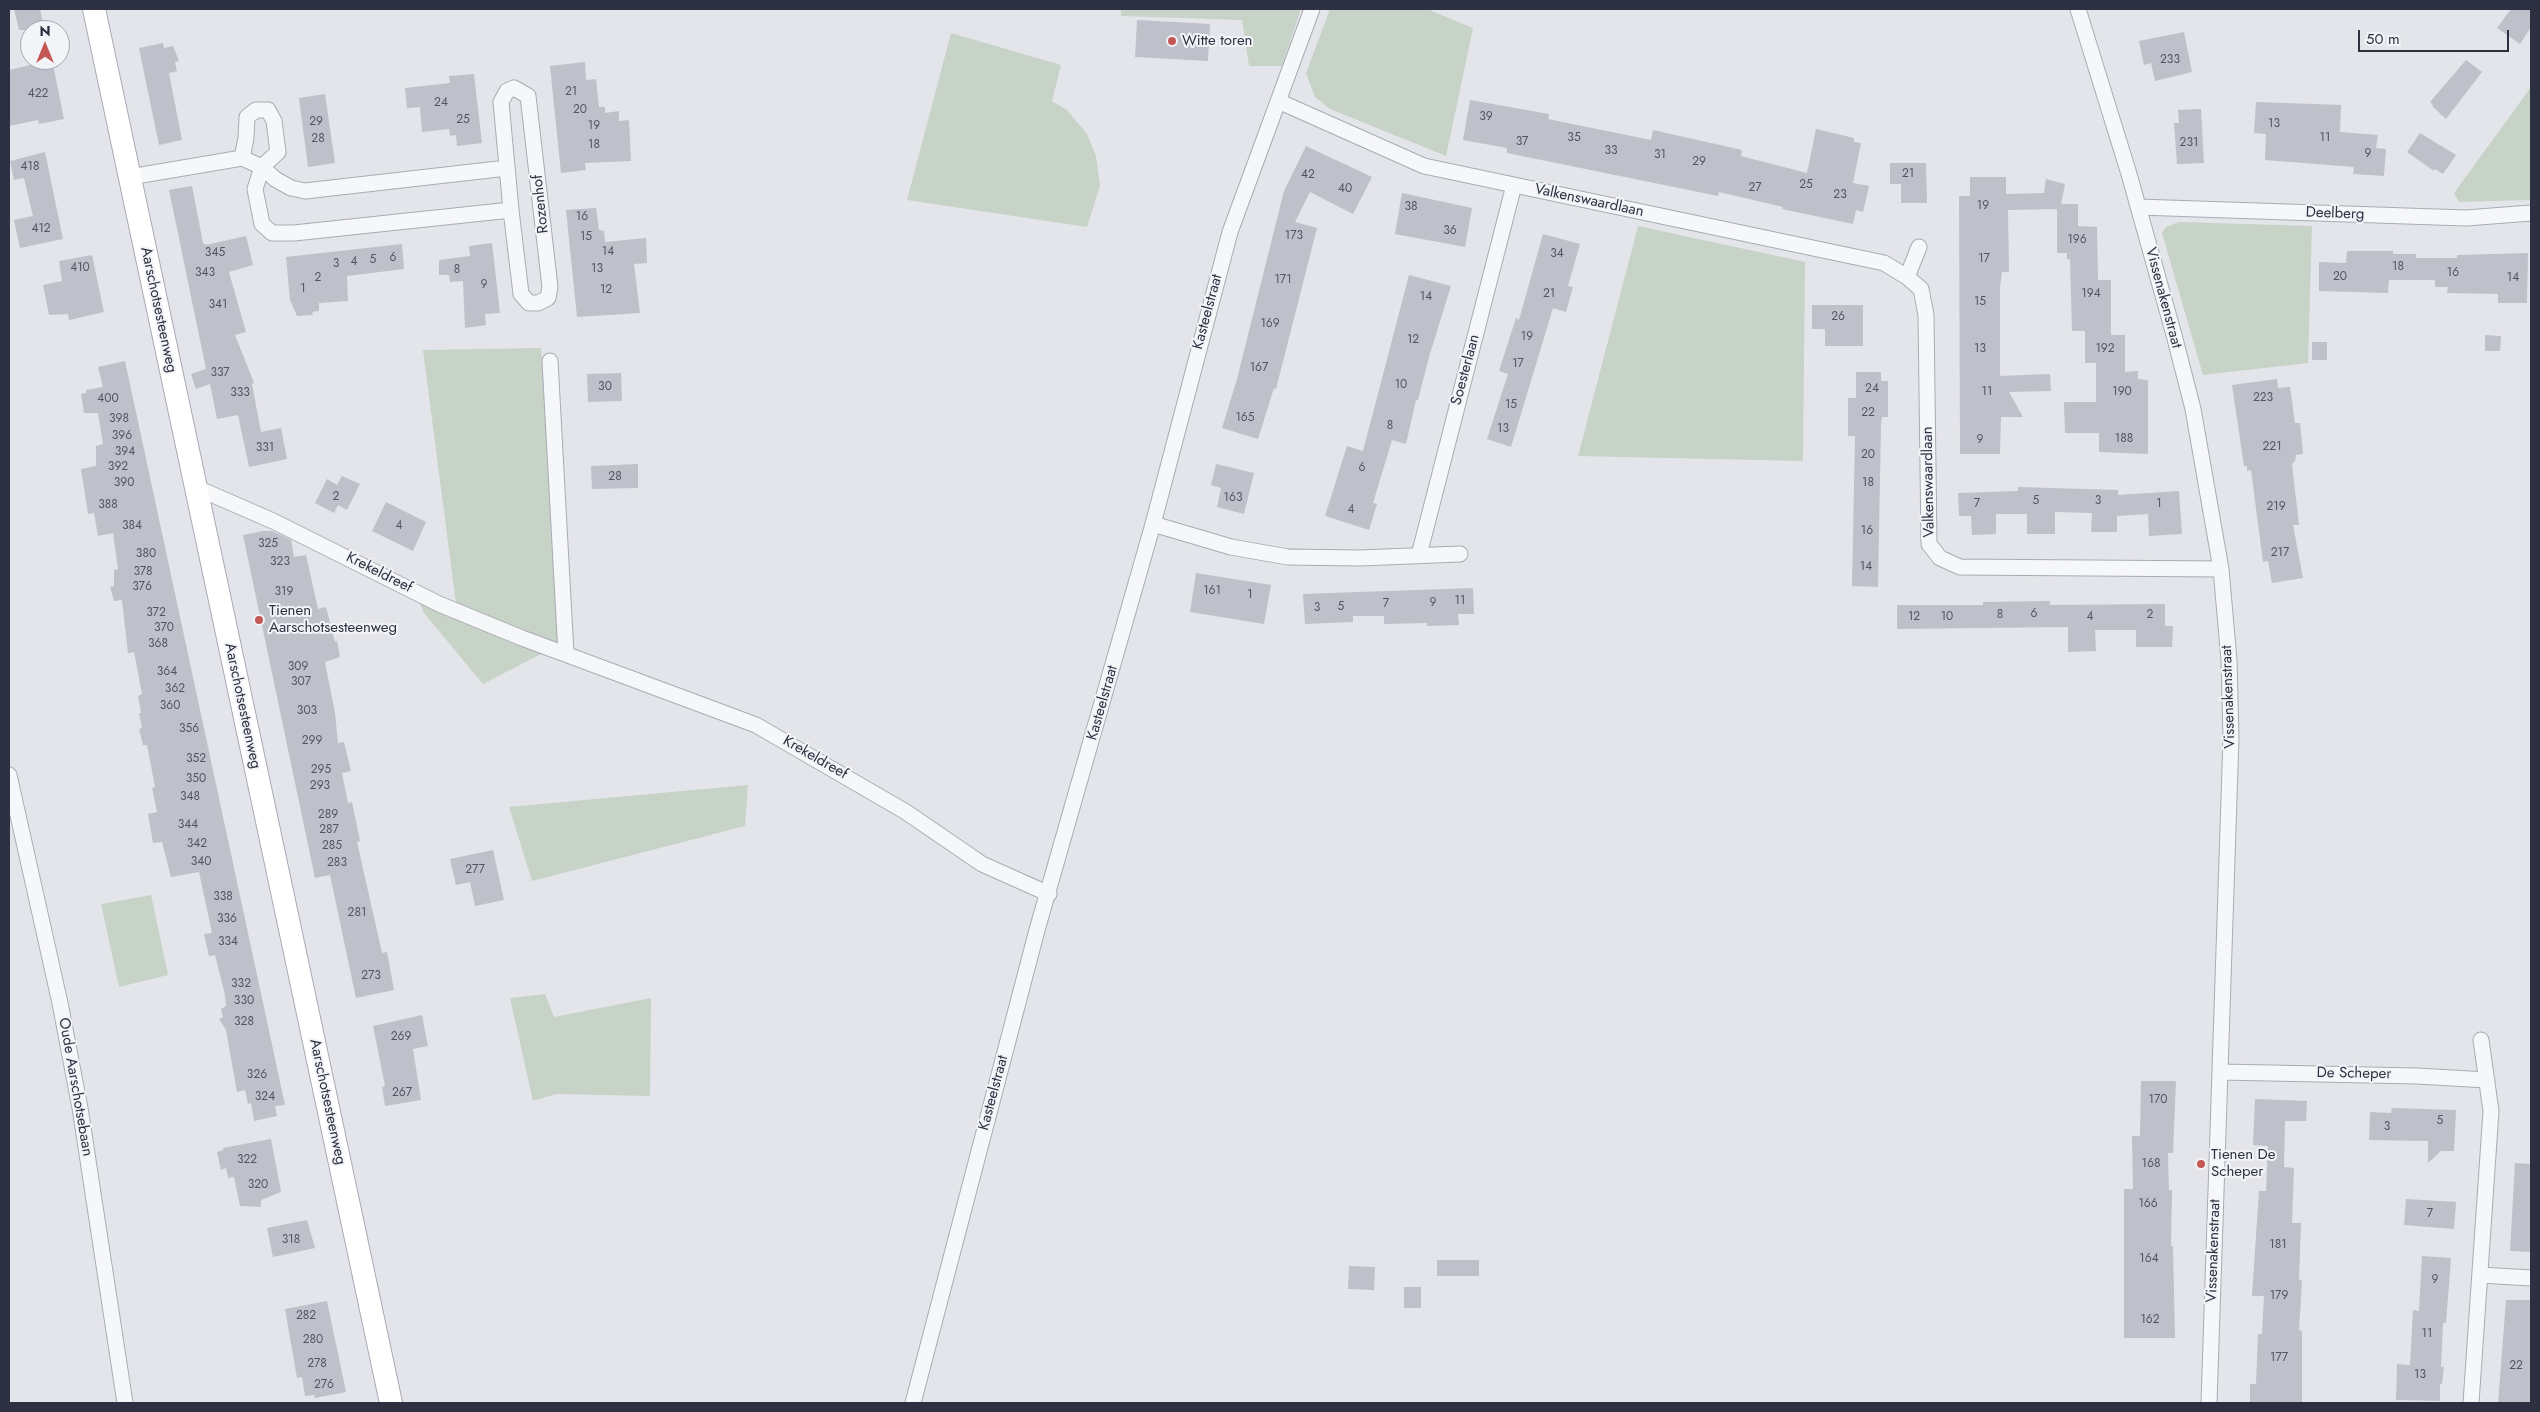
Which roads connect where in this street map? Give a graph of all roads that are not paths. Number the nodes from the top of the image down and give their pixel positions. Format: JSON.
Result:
{"nodes":[{"id":1,"x":94,"y":9,"type":"edge"},
{"id":2,"x":1312,"y":9,"type":"edge"},
{"id":3,"x":2078,"y":9,"type":"edge"},
{"id":4,"x":1278,"y":101,"type":"junction"},
{"id":5,"x":242,"y":158,"type":"junction"},
{"id":6,"x":262,"y":167,"type":"junction"},
{"id":7,"x":507,"y":168,"type":"junction"},
{"id":8,"x":130,"y":177,"type":"junction"},
{"id":9,"x":1514,"y":185,"type":"junction"},
{"id":10,"x":2138,"y":207,"type":"junction"},
{"id":11,"x":511,"y":210,"type":"junction"},
{"id":12,"x":2531,"y":213,"type":"edge"},
{"id":13,"x":1919,"y":247,"type":"dead end"},
{"id":14,"x":1907,"y":277,"type":"junction"},
{"id":15,"x":550,"y":361,"type":"dead end"},
{"id":16,"x":195,"y":487,"type":"junction"},
{"id":17,"x":1153,"y":524,"type":"junction"},
{"id":18,"x":1460,"y":554,"type":"dead end"},
{"id":19,"x":1419,"y":555,"type":"junction"},
{"id":20,"x":2221,"y":569,"type":"junction"},
{"id":21,"x":566,"y":654,"type":"junction"},
{"id":22,"x":9,"y":775,"type":"edge"},
{"id":23,"x":1049,"y":894,"type":"junction"},
{"id":24,"x":2480,"y":1040,"type":"dead end"},
{"id":25,"x":2221,"y":1072,"type":"junction"},
{"id":26,"x":2487,"y":1080,"type":"junction"},
{"id":27,"x":2480,"y":1275,"type":"junction"},
{"id":28,"x":2531,"y":1278,"type":"edge"},
{"id":29,"x":125,"y":1403,"type":"edge"},
{"id":30,"x":391,"y":1403,"type":"edge"},
{"id":31,"x":913,"y":1403,"type":"edge"},
{"id":32,"x":2209,"y":1403,"type":"edge"},
{"id":33,"x":2471,"y":1403,"type":"edge"}],
"edges":[{"from":1,"to":8,"type":"main road","name":"Aarschotsesteenweg"},
{"from":2,"to":4,"type":"street","name":"Kasteelstraat"},
{"from":3,"to":10,"type":"street","name":"Vissenakenstraat"},
{"from":4,"to":9,"type":"street","name":"Valkenswaardlaan"},
{"from":4,"to":17,"type":"street","name":"Kasteelstraat"},
{"from":5,"to":6,"type":"street"},
{"from":5,"to":6,"type":"street","name":"Rozenhof"},
{"from":5,"to":8,"type":"street"},
{"from":6,"to":7,"type":"street"},
{"from":6,"to":11,"type":"street","name":"Rozenhof"},
{"from":7,"to":11,"type":"street","name":"Rozenhof"},
{"from":7,"to":11,"type":"street","name":"Rozenhof"},
{"from":8,"to":16,"type":"main road","name":"Aarschotsesteenweg"},
{"from":9,"to":14,"type":"street","name":"Valkenswaardlaan"},
{"from":9,"to":19,"type":"street","name":"Soesterlaan"},
{"from":10,"to":12,"type":"street","name":"Deelberg"},
{"from":10,"to":20,"type":"street","name":"Vissenakenstraat"},
{"from":13,"to":14,"type":"street"},
{"from":14,"to":20,"type":"street","name":"Valkenswaardlaan"},
{"from":15,"to":21,"type":"street"},
{"from":16,"to":21,"type":"street","name":"Krekeldreef"},
{"from":16,"to":30,"type":"main road","name":"Aarschotsesteenweg"},
{"from":17,"to":19,"type":"street"},
{"from":17,"to":23,"type":"street","name":"Kasteelstraat"},
{"from":18,"to":19,"type":"street"},
{"from":20,"to":25,"type":"street","name":"Vissenakenstraat"},
{"from":21,"to":23,"type":"street","name":"Krekeldreef"},
{"from":22,"to":29,"type":"street","name":"Oude Aarschotsebaan"},
{"from":23,"to":31,"type":"street","name":"Kasteelstraat"},
{"from":24,"to":26,"type":"street"},
{"from":25,"to":26,"type":"street","name":"De Scheper"},
{"from":25,"to":32,"type":"street","name":"Vissenakenstraat"},
{"from":26,"to":27,"type":"street"},
{"from":27,"to":28,"type":"street"},
{"from":27,"to":33,"type":"street"}]}
